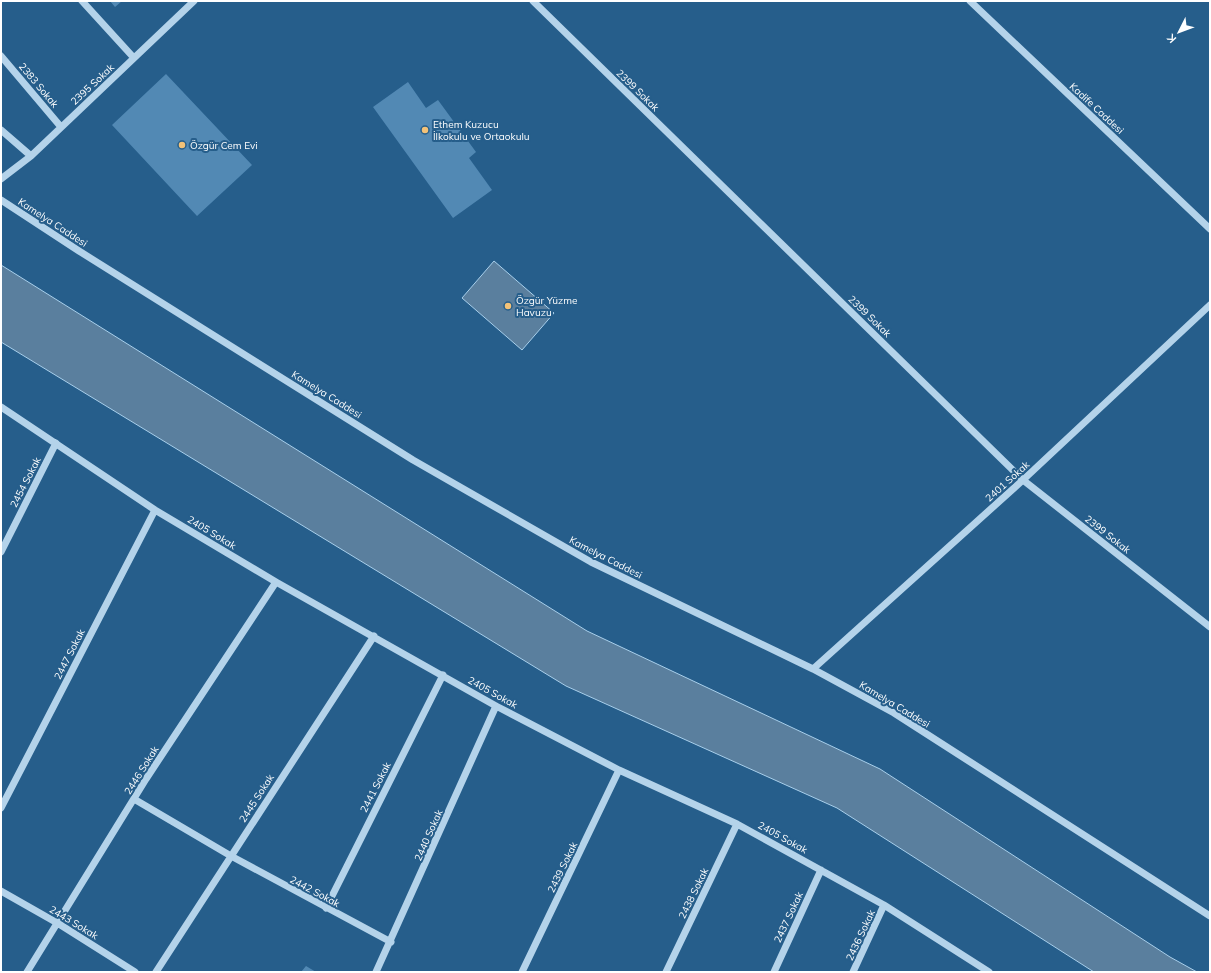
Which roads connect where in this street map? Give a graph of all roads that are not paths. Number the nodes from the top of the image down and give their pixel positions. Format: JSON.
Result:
{"nodes":[{"id":1,"x":82,"y":1,"type":"edge"},
{"id":2,"x":194,"y":1,"type":"edge"},
{"id":3,"x":533,"y":1,"type":"edge"},
{"id":4,"x":970,"y":1,"type":"edge"},
{"id":5,"x":1,"y":56,"type":"edge"},
{"id":6,"x":134,"y":58,"type":"junction"},
{"id":7,"x":61,"y":127,"type":"junction"},
{"id":8,"x":1,"y":130,"type":"edge"},
{"id":9,"x":30,"y":156,"type":"junction"},
{"id":10,"x":1,"y":179,"type":"edge"},
{"id":11,"x":1,"y":200,"type":"edge"},
{"id":12,"x":1210,"y":229,"type":"edge"},
{"id":13,"x":1210,"y":305,"type":"edge"},
{"id":14,"x":1,"y":407,"type":"edge"},
{"id":15,"x":56,"y":443,"type":"junction"},
{"id":16,"x":1023,"y":480,"type":"junction"},
{"id":17,"x":155,"y":510,"type":"junction"},
{"id":18,"x":1,"y":552,"type":"edge"},
{"id":19,"x":276,"y":582,"type":"junction"},
{"id":20,"x":1210,"y":627,"type":"edge"},
{"id":21,"x":374,"y":636,"type":"junction"},
{"id":22,"x":813,"y":669,"type":"junction"},
{"id":23,"x":442,"y":675,"type":"junction"},
{"id":24,"x":496,"y":706,"type":"junction"},
{"id":25,"x":619,"y":770,"type":"junction"},
{"id":26,"x":134,"y":799,"type":"junction"},
{"id":27,"x":1,"y":808,"type":"edge"},
{"id":28,"x":737,"y":824,"type":"junction"},
{"id":29,"x":230,"y":856,"type":"junction"},
{"id":30,"x":821,"y":870,"type":"junction"},
{"id":31,"x":1,"y":891,"type":"edge"},
{"id":32,"x":884,"y":905,"type":"junction"},
{"id":33,"x":326,"y":908,"type":"junction"},
{"id":34,"x":1210,"y":916,"type":"edge"},
{"id":35,"x":59,"y":924,"type":"junction"},
{"id":36,"x":391,"y":942,"type":"junction"},
{"id":37,"x":28,"y":972,"type":"edge"},
{"id":38,"x":135,"y":972,"type":"edge"},
{"id":39,"x":156,"y":972,"type":"edge"},
{"id":40,"x":376,"y":972,"type":"edge"},
{"id":41,"x":522,"y":972,"type":"edge"},
{"id":42,"x":666,"y":972,"type":"edge"},
{"id":43,"x":774,"y":972,"type":"edge"},
{"id":44,"x":853,"y":972,"type":"edge"},
{"id":45,"x":989,"y":972,"type":"edge"}],
"edges":[{"from":1,"to":6,"type":"street"},
{"from":2,"to":6,"type":"street","name":"2395 Sokak"},
{"from":3,"to":16,"type":"street","name":"2399 Sokak"},
{"from":4,"to":12,"type":"street","name":"Kadife Caddesi"},
{"from":5,"to":7,"type":"street","name":"2383 Sokak"},
{"from":6,"to":7,"type":"street","name":"2395 Sokak"},
{"from":7,"to":9,"type":"street","name":"2395 Sokak"},
{"from":8,"to":9,"type":"street"},
{"from":9,"to":10,"type":"street","name":"2395 Sokak"},
{"from":11,"to":22,"type":"street","name":"Kamelya Caddesi"},
{"from":13,"to":16,"type":"street","name":"2401 Sokak"},
{"from":14,"to":15,"type":"street","name":"2405 Sokak"},
{"from":15,"to":17,"type":"street","name":"2405 Sokak"},
{"from":15,"to":18,"type":"street","name":"2454 Sokak"},
{"from":16,"to":20,"type":"street","name":"2399 Sokak"},
{"from":16,"to":22,"type":"street","name":"2401 Sokak"},
{"from":17,"to":19,"type":"street","name":"2405 Sokak"},
{"from":17,"to":27,"type":"street","name":"2447 Sokak"},
{"from":19,"to":21,"type":"street","name":"2405 Sokak"},
{"from":19,"to":26,"type":"street","name":"2446 Sokak"},
{"from":21,"to":23,"type":"street","name":"2405 Sokak"},
{"from":21,"to":29,"type":"street","name":"2445 Sokak"},
{"from":22,"to":34,"type":"street","name":"Kamelya Caddesi"},
{"from":23,"to":24,"type":"street","name":"2405 Sokak"},
{"from":23,"to":33,"type":"street","name":"2441 Sokak"},
{"from":24,"to":25,"type":"street","name":"2405 Sokak"},
{"from":24,"to":36,"type":"street","name":"2440 Sokak"},
{"from":25,"to":28,"type":"street","name":"2405 Sokak"},
{"from":25,"to":41,"type":"street","name":"2439 Sokak"},
{"from":26,"to":29,"type":"street","name":"2442 Sokak"},
{"from":26,"to":35,"type":"street","name":"2446 Sokak"},
{"from":28,"to":30,"type":"street","name":"2405 Sokak"},
{"from":28,"to":42,"type":"street","name":"2438 Sokak"},
{"from":29,"to":33,"type":"street","name":"2442 Sokak"},
{"from":29,"to":39,"type":"street","name":"2445 Sokak"},
{"from":30,"to":32,"type":"street","name":"2405 Sokak"},
{"from":30,"to":43,"type":"street","name":"2437 Sokak"},
{"from":31,"to":35,"type":"street","name":"2443 Sokak"},
{"from":32,"to":44,"type":"street","name":"2436 Sokak"},
{"from":32,"to":45,"type":"street","name":"2405 Sokak"},
{"from":33,"to":36,"type":"street","name":"2442 Sokak"},
{"from":35,"to":37,"type":"street","name":"2446 Sokak"},
{"from":35,"to":38,"type":"street","name":"2443 Sokak"},
{"from":36,"to":40,"type":"street","name":"2440 Sokak"}]}
